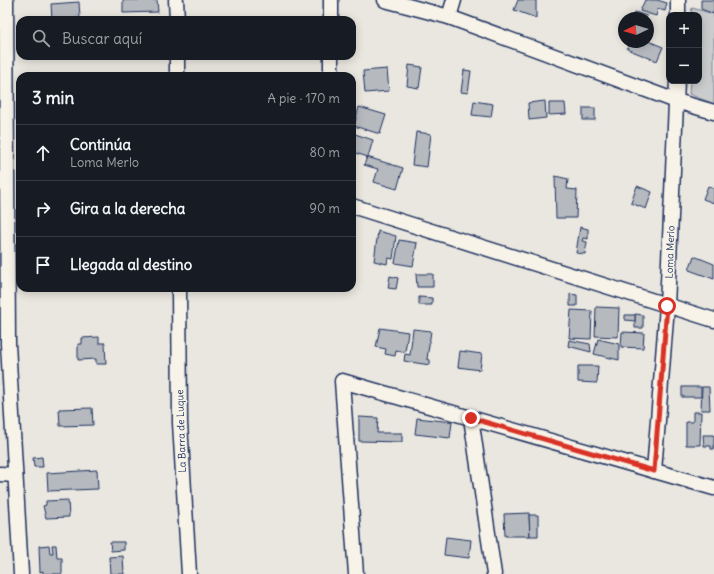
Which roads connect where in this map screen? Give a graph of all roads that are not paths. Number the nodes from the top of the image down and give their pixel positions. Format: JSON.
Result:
{"nodes":[{"id":1,"x":6,"y":0,"type":"edge"},
{"id":2,"x":176,"y":0,"type":"edge"},
{"id":3,"x":330,"y":0,"type":"edge"},
{"id":4,"x":385,"y":0,"type":"edge"},
{"id":5,"x":454,"y":0,"type":"edge"},
{"id":6,"x":678,"y":0,"type":"edge"},
{"id":7,"x":678,"y":12,"type":"edge"},
{"id":8,"x":177,"y":16,"type":"edge"},
{"id":9,"x":330,"y":16,"type":"edge"},
{"id":10,"x":449,"y":17,"type":"junction"},
{"id":11,"x":177,"y":60,"type":"edge"},
{"id":12,"x":331,"y":60,"type":"edge"},
{"id":13,"x":177,"y":72,"type":"edge"},
{"id":14,"x":331,"y":72,"type":"edge"},
{"id":15,"x":677,"y":84,"type":"edge"},
{"id":16,"x":676,"y":101,"type":"junction"},
{"id":17,"x":714,"y":112,"type":"edge"},
{"id":18,"x":356,"y":207,"type":"edge"},
{"id":19,"x":179,"y":292,"type":"edge"},
{"id":20,"x":667,"y":306,"type":"junction"},
{"id":21,"x":714,"y":320,"type":"edge"},
{"id":22,"x":4,"y":345,"type":"edge"},
{"id":23,"x":471,"y":418,"type":"junction"},
{"id":24,"x":654,"y":471,"type":"junction"},
{"id":25,"x":0,"y":474,"type":"edge"},
{"id":26,"x":15,"y":475,"type":"junction"},
{"id":27,"x":714,"y":488,"type":"edge"},
{"id":28,"x":21,"y":574,"type":"edge"},
{"id":29,"x":189,"y":574,"type":"edge"},
{"id":30,"x":356,"y":574,"type":"edge"},
{"id":31,"x":494,"y":574,"type":"edge"}],
"edges":[{"from":1,"to":22,"type":"street"},
{"from":2,"to":8,"type":"street"},
{"from":3,"to":9,"type":"street"},
{"from":4,"to":10,"type":"street"},
{"from":5,"to":10,"type":"street"},
{"from":6,"to":7,"type":"street"},
{"from":10,"to":16,"type":"street"},
{"from":11,"to":13,"type":"street"},
{"from":12,"to":14,"type":"street"},
{"from":15,"to":16,"type":"street","name":"Loma Merlo"},
{"from":16,"to":17,"type":"street"},
{"from":16,"to":20,"type":"street","name":"Loma Merlo"},
{"from":18,"to":20,"type":"street"},
{"from":19,"to":29,"type":"street","name":"La Barra de Luque"},
{"from":20,"to":21,"type":"street"},
{"from":20,"to":24,"type":"street","name":"Loma Merlo"},
{"from":22,"to":26,"type":"street"},
{"from":23,"to":24,"type":"street"},
{"from":23,"to":30,"type":"street"},
{"from":23,"to":31,"type":"street"},
{"from":24,"to":27,"type":"street"},
{"from":25,"to":26,"type":"street"},
{"from":26,"to":28,"type":"street"}]}
